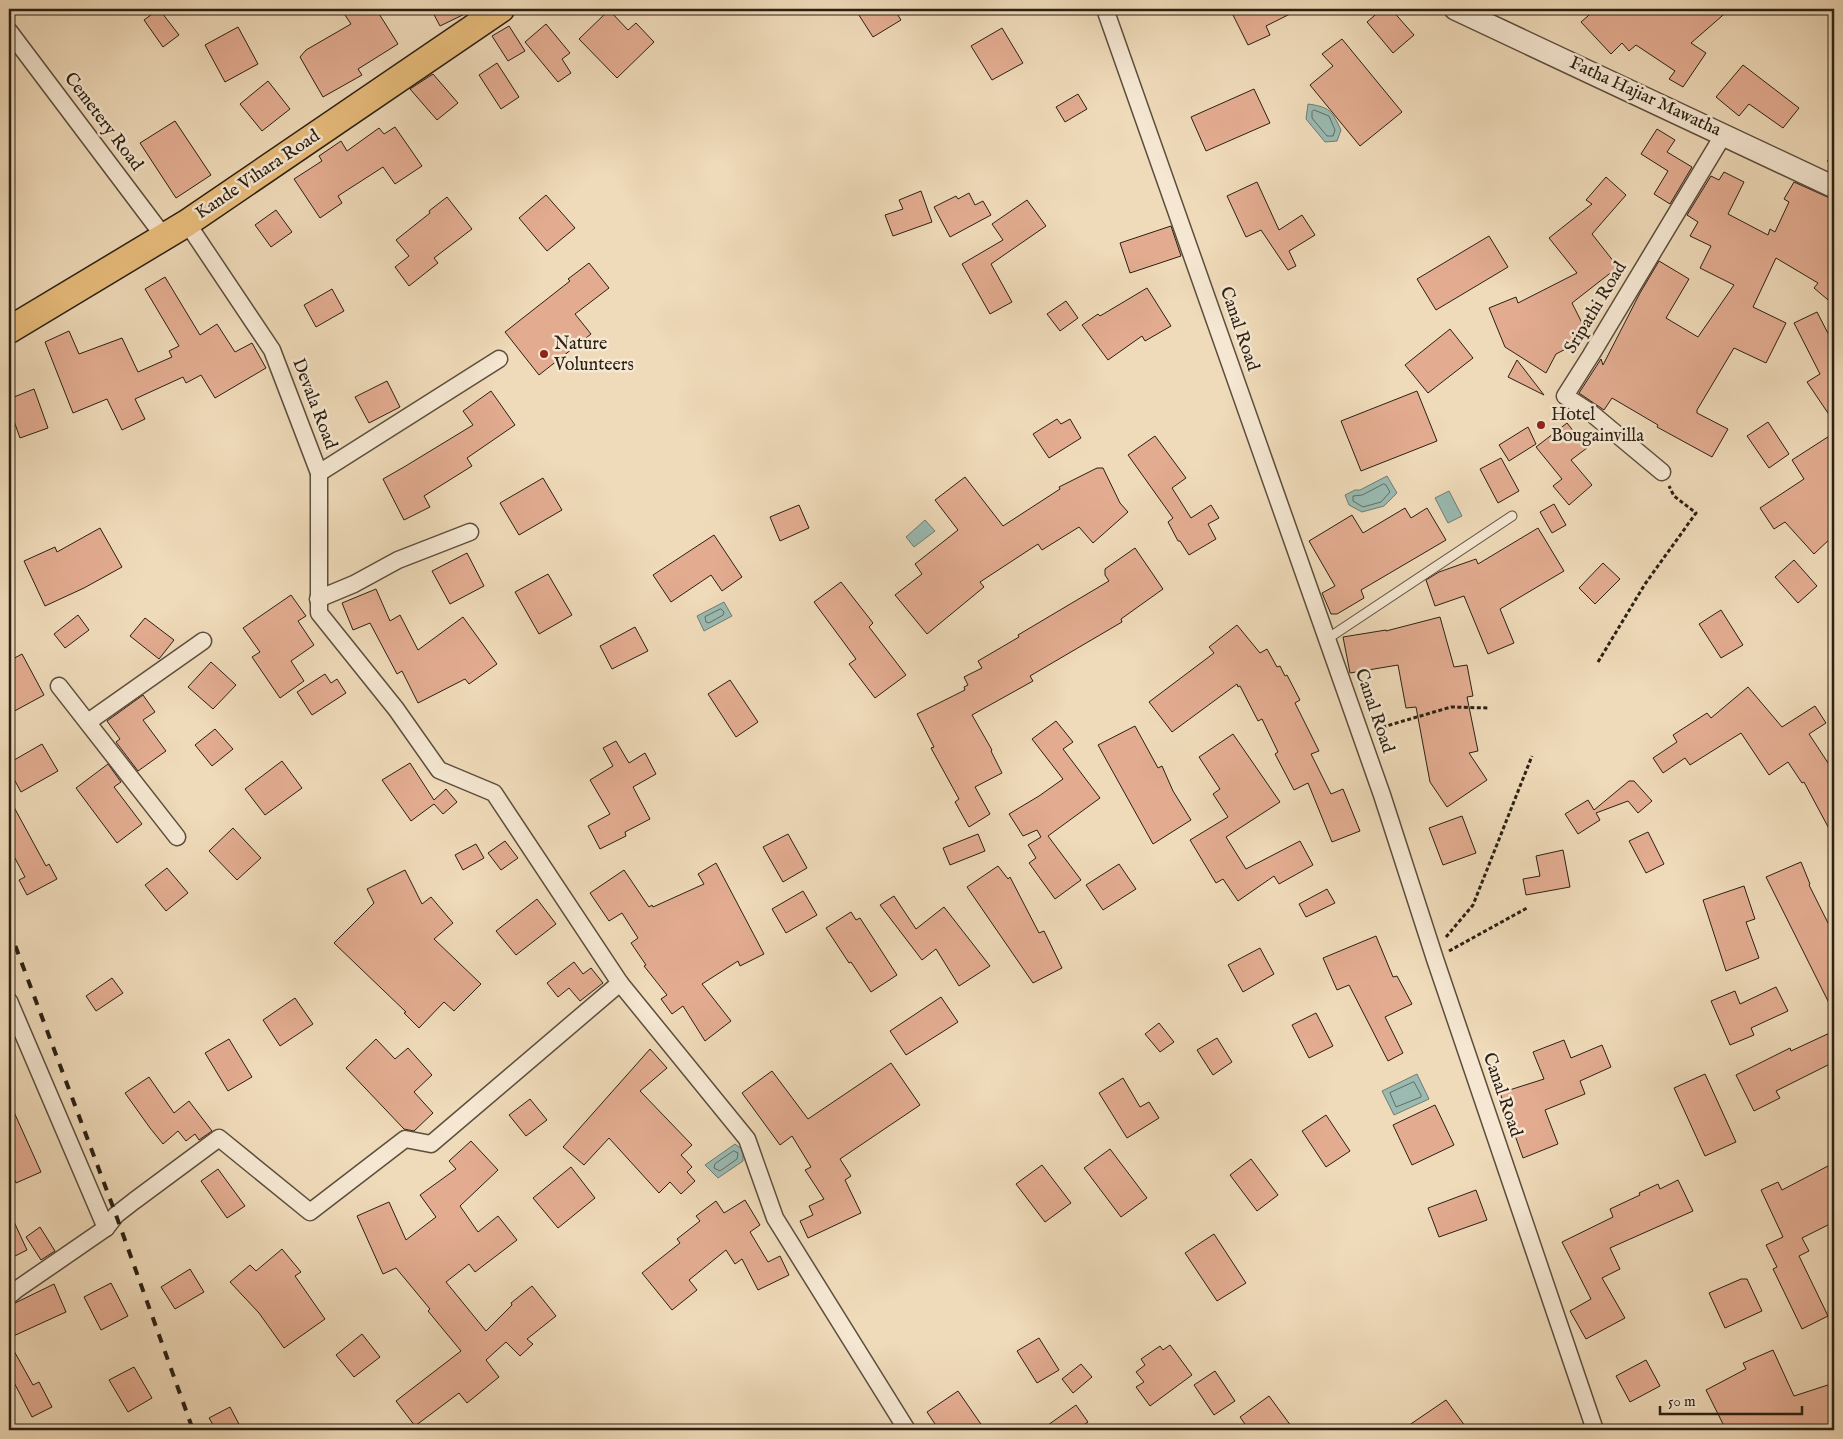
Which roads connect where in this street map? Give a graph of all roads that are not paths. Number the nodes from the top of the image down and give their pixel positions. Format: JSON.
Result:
{"nodes":[{"id":1,"x":501,"y":9,"type":"edge"},
{"id":2,"x":1105,"y":9,"type":"edge"},
{"id":3,"x":1455,"y":9,"type":"edge"},
{"id":4,"x":9,"y":31,"type":"edge"},
{"id":5,"x":1724,"y":134,"type":"junction"},
{"id":6,"x":1834,"y":187,"type":"edge"},
{"id":7,"x":188,"y":223,"type":"junction"},
{"id":8,"x":164,"y":238,"type":"junction"},
{"id":9,"x":9,"y":330,"type":"edge"},
{"id":10,"x":499,"y":359,"type":"dead end"},
{"id":11,"x":1662,"y":472,"type":"road end"},
{"id":12,"x":319,"y":473,"type":"junction"},
{"id":13,"x":1512,"y":516,"type":"dead end"},
{"id":14,"x":470,"y":532,"type":"dead end"},
{"id":15,"x":318,"y":599,"type":"junction"},
{"id":16,"x":1327,"y":639,"type":"junction"},
{"id":17,"x":203,"y":641,"type":"dead end"},
{"id":18,"x":59,"y":686,"type":"dead end"},
{"id":19,"x":88,"y":722,"type":"junction"},
{"id":20,"x":177,"y":836,"type":"dead end"},
{"id":21,"x":620,"y":982,"type":"junction"},
{"id":22,"x":9,"y":1001,"type":"edge"},
{"id":23,"x":106,"y":1228,"type":"junction"},
{"id":24,"x":9,"y":1296,"type":"edge"},
{"id":25,"x":907,"y":1430,"type":"edge"},
{"id":26,"x":1595,"y":1430,"type":"edge"}],
"edges":[{"from":1,"to":7,"type":"main road","name":"Kande Vihara Road"},
{"from":2,"to":16,"type":"street","name":"Canal Road"},
{"from":3,"to":5,"type":"street","name":"Fatha Hajiar Mawatha"},
{"from":4,"to":8,"type":"street","name":"Cemetery Road"},
{"from":5,"to":6,"type":"street","name":"Fatha Hajiar Mawatha"},
{"from":5,"to":11,"type":"street","name":"Sripathi Road"},
{"from":7,"to":8,"type":"main road","name":"Kande Vihara Road"},
{"from":7,"to":12,"type":"street","name":"Devala Road"},
{"from":8,"to":9,"type":"main road","name":"Kande Vihara Road"},
{"from":10,"to":12,"type":"street","name":"Devala Road"},
{"from":12,"to":15,"type":"street"},
{"from":13,"to":16,"type":"lane"},
{"from":14,"to":15,"type":"street"},
{"from":15,"to":21,"type":"street"},
{"from":16,"to":26,"type":"street","name":"Canal Road"},
{"from":17,"to":19,"type":"street"},
{"from":18,"to":19,"type":"street"},
{"from":19,"to":20,"type":"street"},
{"from":21,"to":23,"type":"street"},
{"from":21,"to":25,"type":"street"},
{"from":22,"to":23,"type":"street"},
{"from":23,"to":24,"type":"street"}]}
